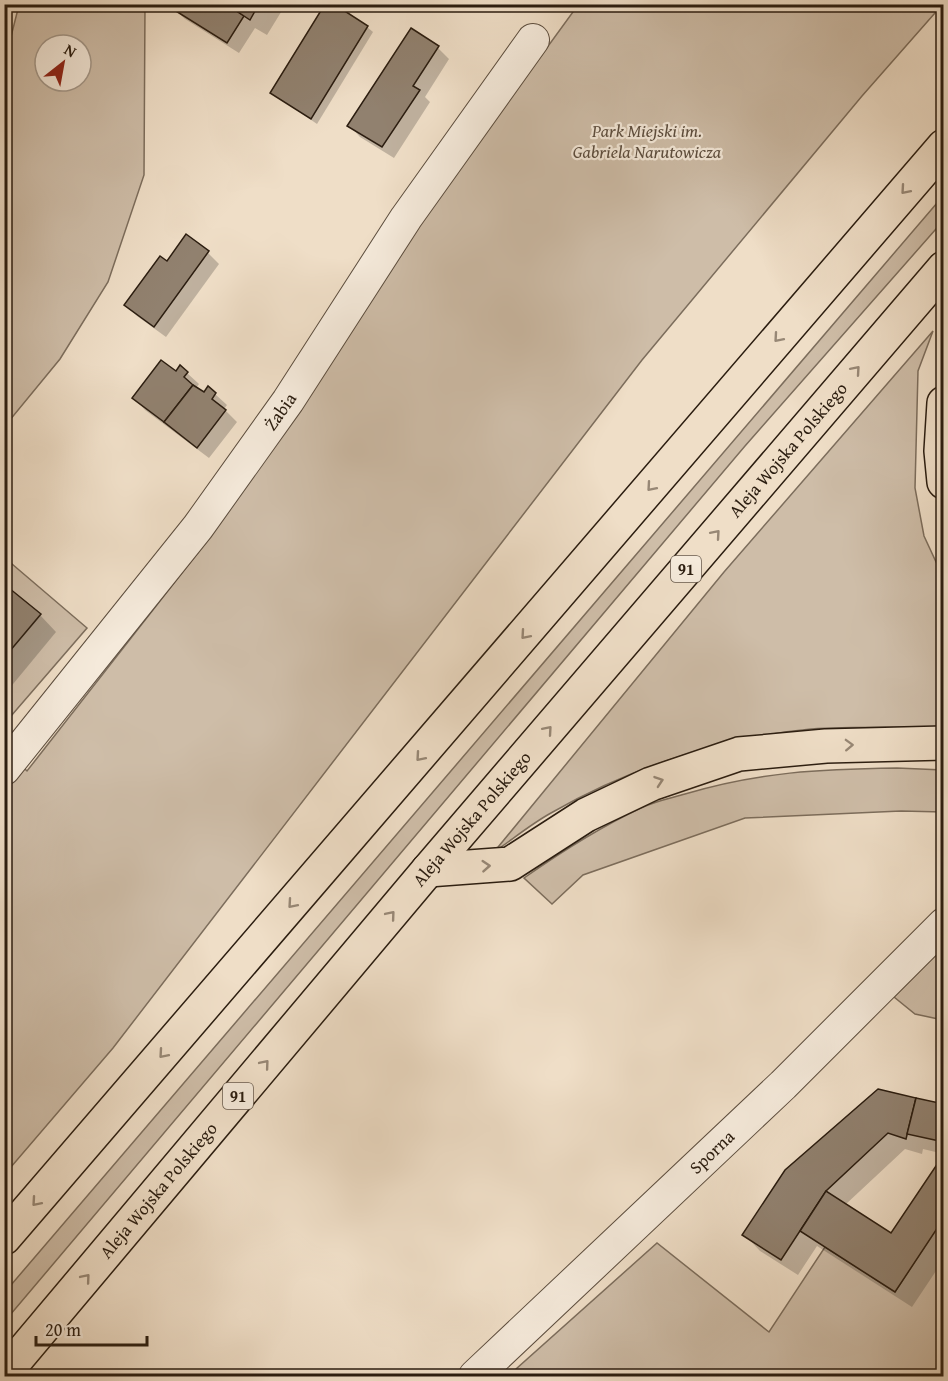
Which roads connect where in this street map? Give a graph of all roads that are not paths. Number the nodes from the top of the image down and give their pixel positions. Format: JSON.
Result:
{"nodes":[{"id":1,"x":533,"y":40,"type":"dead end"},
{"id":2,"x":944,"y":146,"type":"edge"},
{"id":3,"x":944,"y":268,"type":"edge"},
{"id":4,"x":944,"y":403,"type":"edge"},
{"id":5,"x":944,"y":482,"type":"edge"},
{"id":6,"x":944,"y":743,"type":"edge"},
{"id":7,"x":4,"y":769,"type":"edge"},
{"id":8,"x":428,"y":870,"type":"junction"},
{"id":9,"x":944,"y":924,"type":"edge"},
{"id":10,"x":4,"y":1238,"type":"edge"},
{"id":11,"x":4,"y":1374,"type":"edge"},
{"id":12,"x":475,"y":1377,"type":"edge"}],
"edges":[{"from":1,"to":7,"type":"street","name":"Żabia"},
{"from":2,"to":10,"type":"main road","one_way":true},
{"from":8,"to":3,"type":"main road","name":"Aleja Wojska Polskiego","number":"91","one_way":true},
{"from":4,"to":5,"type":"main road"},
{"from":8,"to":6,"type":"main road","one_way":true},
{"from":11,"to":8,"type":"main road","name":"Aleja Wojska Polskiego","number":"91","one_way":true},
{"from":9,"to":12,"type":"street","name":"Sporna"}]}
